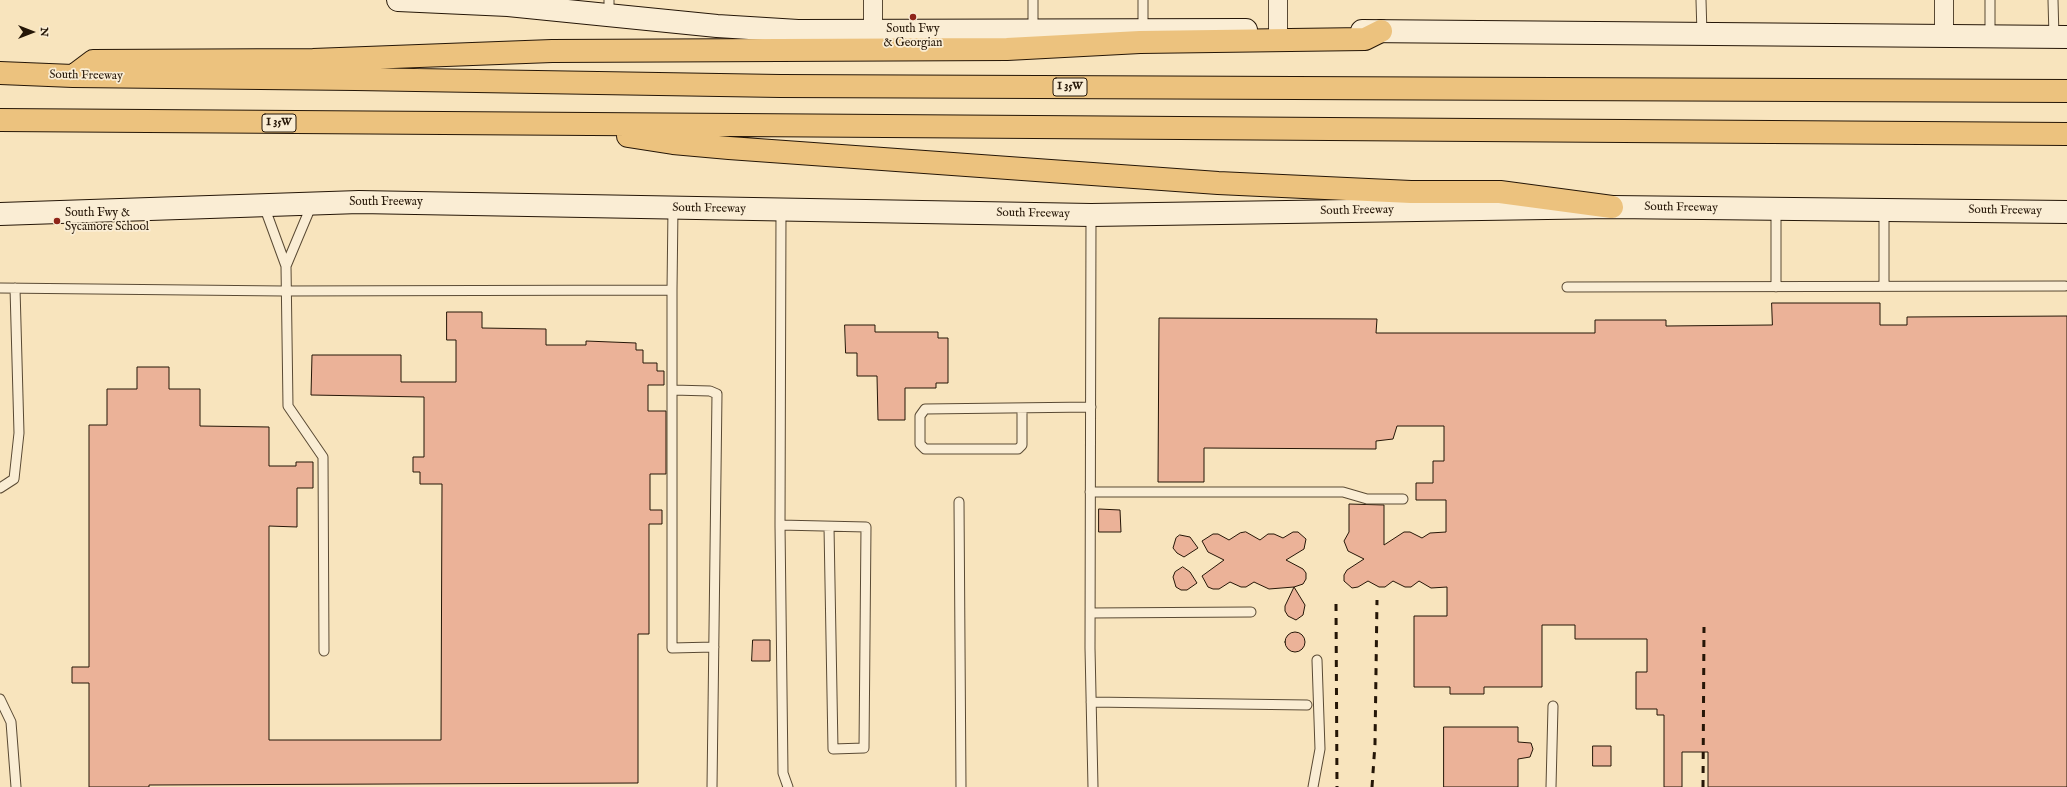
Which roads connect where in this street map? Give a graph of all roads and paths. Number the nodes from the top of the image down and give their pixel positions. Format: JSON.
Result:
{"nodes":[{"id":1,"x":398,"y":0,"type":"edge"},
{"id":2,"x":873,"y":0,"type":"edge"},
{"id":3,"x":1033,"y":0,"type":"edge"},
{"id":4,"x":1142,"y":0,"type":"edge"},
{"id":5,"x":1278,"y":0,"type":"edge"},
{"id":6,"x":1701,"y":0,"type":"edge"},
{"id":7,"x":1944,"y":0,"type":"edge"},
{"id":8,"x":1990,"y":0,"type":"edge"},
{"id":9,"x":2053,"y":0,"type":"edge"},
{"id":10,"x":609,"y":7,"type":"edge"},
{"id":11,"x":873,"y":30,"type":"junction"},
{"id":12,"x":1033,"y":30,"type":"junction"},
{"id":13,"x":1143,"y":30,"type":"junction"},
{"id":14,"x":1278,"y":30,"type":"junction"},
{"id":15,"x":1381,"y":31,"type":"junction"},
{"id":16,"x":1702,"y":34,"type":"junction"},
{"id":17,"x":1944,"y":37,"type":"junction"},
{"id":18,"x":1990,"y":37,"type":"junction"},
{"id":19,"x":2060,"y":37,"type":"edge"},
{"id":20,"x":0,"y":73,"type":"edge"},
{"id":21,"x":73,"y":76,"type":"junction"},
{"id":22,"x":2067,"y":91,"type":"edge"},
{"id":23,"x":0,"y":120,"type":"edge"},
{"id":24,"x":558,"y":125,"type":"junction"},
{"id":25,"x":2067,"y":134,"type":"edge"},
{"id":26,"x":312,"y":204,"type":"junction"},
{"id":27,"x":264,"y":206,"type":"junction"},
{"id":28,"x":673,"y":208,"type":"junction"},
{"id":29,"x":1612,"y":208,"type":"junction"},
{"id":30,"x":1776,"y":209,"type":"junction"},
{"id":31,"x":781,"y":210,"type":"junction"},
{"id":32,"x":1884,"y":210,"type":"junction"},
{"id":33,"x":2067,"y":212,"type":"edge"},
{"id":34,"x":0,"y":214,"type":"edge"},
{"id":35,"x":1091,"y":215,"type":"junction"},
{"id":36,"x":286,"y":266,"type":"junction"},
{"id":37,"x":1884,"y":286,"type":"junction"},
{"id":38,"x":2064,"y":286,"type":"dead end"},
{"id":39,"x":1567,"y":287,"type":"dead end"},
{"id":40,"x":1776,"y":287,"type":"junction"},
{"id":41,"x":0,"y":288,"type":"edge"},
{"id":42,"x":15,"y":288,"type":"junction"},
{"id":43,"x":672,"y":290,"type":"junction"},
{"id":44,"x":287,"y":291,"type":"junction"},
{"id":45,"x":673,"y":390,"type":"junction"},
{"id":46,"x":1091,"y":407,"type":"junction"},
{"id":47,"x":1022,"y":408,"type":"junction"},
{"id":48,"x":0,"y":488,"type":"edge"},
{"id":49,"x":1090,"y":492,"type":"junction"},
{"id":50,"x":1403,"y":498,"type":"dead end"},
{"id":51,"x":959,"y":502,"type":"dead end"},
{"id":52,"x":780,"y":525,"type":"junction"},
{"id":53,"x":829,"y":526,"type":"junction"},
{"id":54,"x":1251,"y":612,"type":"dead end"},
{"id":55,"x":1090,"y":613,"type":"junction"},
{"id":56,"x":714,"y":647,"type":"junction"},
{"id":57,"x":324,"y":651,"type":"dead end"},
{"id":58,"x":1317,"y":660,"type":"dead end"},
{"id":59,"x":0,"y":699,"type":"edge"},
{"id":60,"x":1091,"y":702,"type":"junction"},
{"id":61,"x":1307,"y":705,"type":"dead end"},
{"id":62,"x":1553,"y":706,"type":"dead end"},
{"id":63,"x":16,"y":787,"type":"edge"},
{"id":64,"x":712,"y":787,"type":"edge"},
{"id":65,"x":788,"y":787,"type":"edge"},
{"id":66,"x":961,"y":787,"type":"edge"},
{"id":67,"x":1093,"y":787,"type":"edge"},
{"id":68,"x":1313,"y":787,"type":"edge"},
{"id":69,"x":1551,"y":787,"type":"edge"}],
"edges":[{"from":1,"to":10,"type":"main road"},
{"from":2,"to":11,"type":"street"},
{"from":3,"to":12,"type":"lane"},
{"from":4,"to":13,"type":"lane"},
{"from":5,"to":14,"type":"street"},
{"from":6,"to":16,"type":"lane"},
{"from":7,"to":17,"type":"street"},
{"from":8,"to":18,"type":"lane"},
{"from":9,"to":19,"type":"lane"},
{"from":10,"to":11,"type":"main road"},
{"from":11,"to":12,"type":"main road"},
{"from":12,"to":13,"type":"main road"},
{"from":13,"to":14,"type":"main road"},
{"from":14,"to":15,"type":"main road"},
{"from":15,"to":16,"type":"main road"},
{"from":15,"to":21,"type":"highway"},
{"from":16,"to":17,"type":"main road"},
{"from":17,"to":18,"type":"main road"},
{"from":18,"to":19,"type":"main road"},
{"from":20,"to":21,"type":"highway","name":"South Freeway","number":"I 35W"},
{"from":21,"to":22,"type":"highway","name":"South Freeway","number":"I 35W"},
{"from":23,"to":24,"type":"highway","number":"I 35W"},
{"from":24,"to":25,"type":"highway","number":"I 35W"},
{"from":24,"to":29,"type":"highway"},
{"from":26,"to":27,"type":"main road","name":"South Freeway"},
{"from":26,"to":28,"type":"main road","name":"South Freeway"},
{"from":26,"to":36,"type":"lane"},
{"from":27,"to":34,"type":"main road","name":"South Freeway"},
{"from":27,"to":36,"type":"lane"},
{"from":28,"to":31,"type":"main road","name":"South Freeway"},
{"from":28,"to":43,"type":"lane"},
{"from":29,"to":30,"type":"main road","name":"South Freeway"},
{"from":29,"to":35,"type":"main road","name":"South Freeway"},
{"from":30,"to":32,"type":"main road","name":"South Freeway"},
{"from":30,"to":40,"type":"lane"},
{"from":31,"to":35,"type":"main road","name":"South Freeway"},
{"from":31,"to":52,"type":"lane"},
{"from":32,"to":33,"type":"main road","name":"South Freeway"},
{"from":32,"to":37,"type":"lane"},
{"from":35,"to":46,"type":"lane"},
{"from":36,"to":44,"type":"lane"},
{"from":37,"to":38,"type":"lane"},
{"from":37,"to":40,"type":"lane"},
{"from":39,"to":40,"type":"lane"},
{"from":41,"to":42,"type":"lane"},
{"from":42,"to":44,"type":"lane"},
{"from":42,"to":48,"type":"lane"},
{"from":43,"to":44,"type":"lane"},
{"from":43,"to":45,"type":"lane"},
{"from":44,"to":57,"type":"lane"},
{"from":45,"to":56,"type":"lane"},
{"from":45,"to":56,"type":"lane"},
{"from":46,"to":47,"type":"lane"},
{"from":46,"to":49,"type":"lane"},
{"from":47,"to":47,"type":"lane"},
{"from":49,"to":50,"type":"lane"},
{"from":49,"to":55,"type":"lane"},
{"from":51,"to":66,"type":"lane"},
{"from":52,"to":53,"type":"lane"},
{"from":52,"to":65,"type":"lane"},
{"from":53,"to":53,"type":"lane"},
{"from":54,"to":55,"type":"lane"},
{"from":55,"to":60,"type":"lane"},
{"from":56,"to":64,"type":"lane"},
{"from":58,"to":68,"type":"lane"},
{"from":59,"to":63,"type":"lane"},
{"from":60,"to":61,"type":"lane"},
{"from":60,"to":67,"type":"lane"},
{"from":62,"to":69,"type":"lane"}]}
